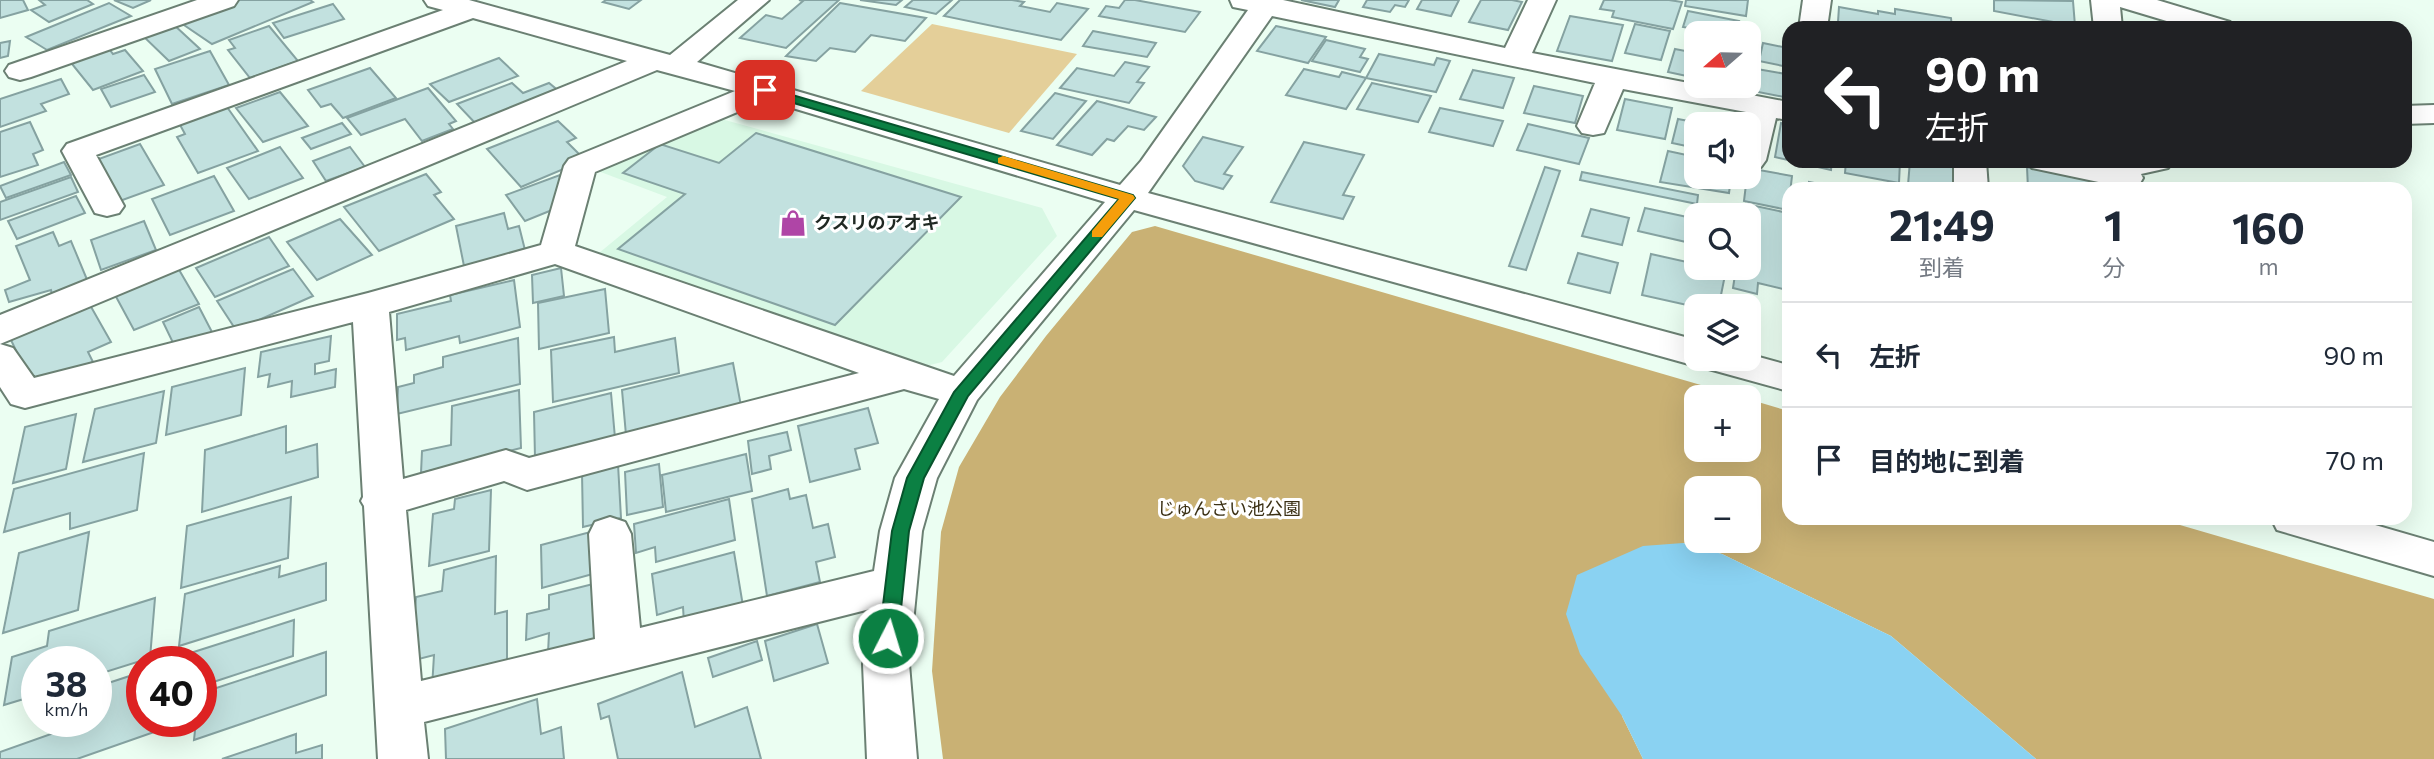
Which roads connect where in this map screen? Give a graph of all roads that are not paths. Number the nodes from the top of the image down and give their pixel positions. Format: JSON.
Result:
{"nodes":[{"id":1,"x":224,"y":0,"type":"edge"},
{"id":2,"x":438,"y":0,"type":"edge"},
{"id":3,"x":755,"y":0,"type":"edge"},
{"id":4,"x":1542,"y":0,"type":"edge"},
{"id":5,"x":1817,"y":0,"type":"edge"},
{"id":6,"x":2105,"y":0,"type":"edge"},
{"id":7,"x":2127,"y":0,"type":"edge"},
{"id":8,"x":1257,"y":2,"type":"edge"},
{"id":9,"x":472,"y":9,"type":"junction"},
{"id":10,"x":1814,"y":21,"type":"edge"},
{"id":11,"x":2107,"y":21,"type":"edge"},
{"id":12,"x":2197,"y":21,"type":"edge"},
{"id":13,"x":1515,"y":59,"type":"junction"},
{"id":14,"x":664,"y":64,"type":"junction"},
{"id":15,"x":20,"y":71,"type":"dead end"},
{"id":16,"x":1612,"y":77,"type":"junction"},
{"id":17,"x":765,"y":90,"type":"junction"},
{"id":18,"x":1776,"y":108,"type":"edge"},
{"id":19,"x":2434,"y":114,"type":"edge"},
{"id":20,"x":2412,"y":115,"type":"edge"},
{"id":21,"x":1593,"y":126,"type":"dead end"},
{"id":22,"x":1761,"y":138,"type":"edge"},
{"id":23,"x":2106,"y":168,"type":"edge"},
{"id":24,"x":2133,"y":171,"type":"edge"},
{"id":25,"x":1128,"y":198,"type":"junction"},
{"id":26,"x":107,"y":206,"type":"dead end"},
{"id":27,"x":556,"y":252,"type":"junction"},
{"id":28,"x":370,"y":305,"type":"junction"},
{"id":29,"x":0,"y":331,"type":"edge"},
{"id":30,"x":1684,"y":350,"type":"edge"},
{"id":31,"x":0,"y":357,"type":"edge"},
{"id":32,"x":1761,"y":371,"type":"edge"},
{"id":33,"x":904,"y":376,"type":"junction"},
{"id":34,"x":1782,"y":376,"type":"edge"},
{"id":35,"x":962,"y":392,"type":"junction"},
{"id":36,"x":382,"y":501,"type":"junction"},
{"id":37,"x":2326,"y":525,"type":"edge"},
{"id":38,"x":610,"y":534,"type":"dead end"},
{"id":39,"x":2419,"y":544,"type":"edge"},
{"id":40,"x":893,"y":585,"type":"junction"},
{"id":41,"x":619,"y":655,"type":"junction"},
{"id":42,"x":398,"y":708,"type":"junction"},
{"id":43,"x":883,"y":756,"type":"edge"},
{"id":44,"x":403,"y":759,"type":"edge"}],
"edges":[{"from":1,"to":15,"type":"street"},
{"from":2,"to":9,"type":"street"},
{"from":3,"to":14,"type":"street"},
{"from":4,"to":13,"type":"street"},
{"from":5,"to":10,"type":"street"},
{"from":6,"to":11,"type":"street"},
{"from":7,"to":12,"type":"street"},
{"from":8,"to":13,"type":"street"},
{"from":8,"to":25,"type":"street"},
{"from":9,"to":14,"type":"street"},
{"from":9,"to":26,"type":"street"},
{"from":13,"to":16,"type":"street"},
{"from":14,"to":17,"type":"street"},
{"from":14,"to":29,"type":"street"},
{"from":16,"to":18,"type":"street"},
{"from":16,"to":21,"type":"street"},
{"from":17,"to":25,"type":"street"},
{"from":17,"to":27,"type":"street"},
{"from":18,"to":22,"type":"street"},
{"from":19,"to":20,"type":"street"},
{"from":23,"to":24,"type":"street"},
{"from":25,"to":30,"type":"street"},
{"from":25,"to":35,"type":"street"},
{"from":27,"to":28,"type":"street"},
{"from":27,"to":33,"type":"street"},
{"from":28,"to":31,"type":"street"},
{"from":28,"to":36,"type":"street"},
{"from":32,"to":34,"type":"street"},
{"from":33,"to":35,"type":"street"},
{"from":33,"to":36,"type":"street"},
{"from":35,"to":40,"type":"street"},
{"from":36,"to":42,"type":"street"},
{"from":37,"to":39,"type":"street"},
{"from":38,"to":41,"type":"street"},
{"from":40,"to":41,"type":"street"},
{"from":40,"to":43,"type":"street"},
{"from":41,"to":42,"type":"street"},
{"from":42,"to":44,"type":"street"}]}
